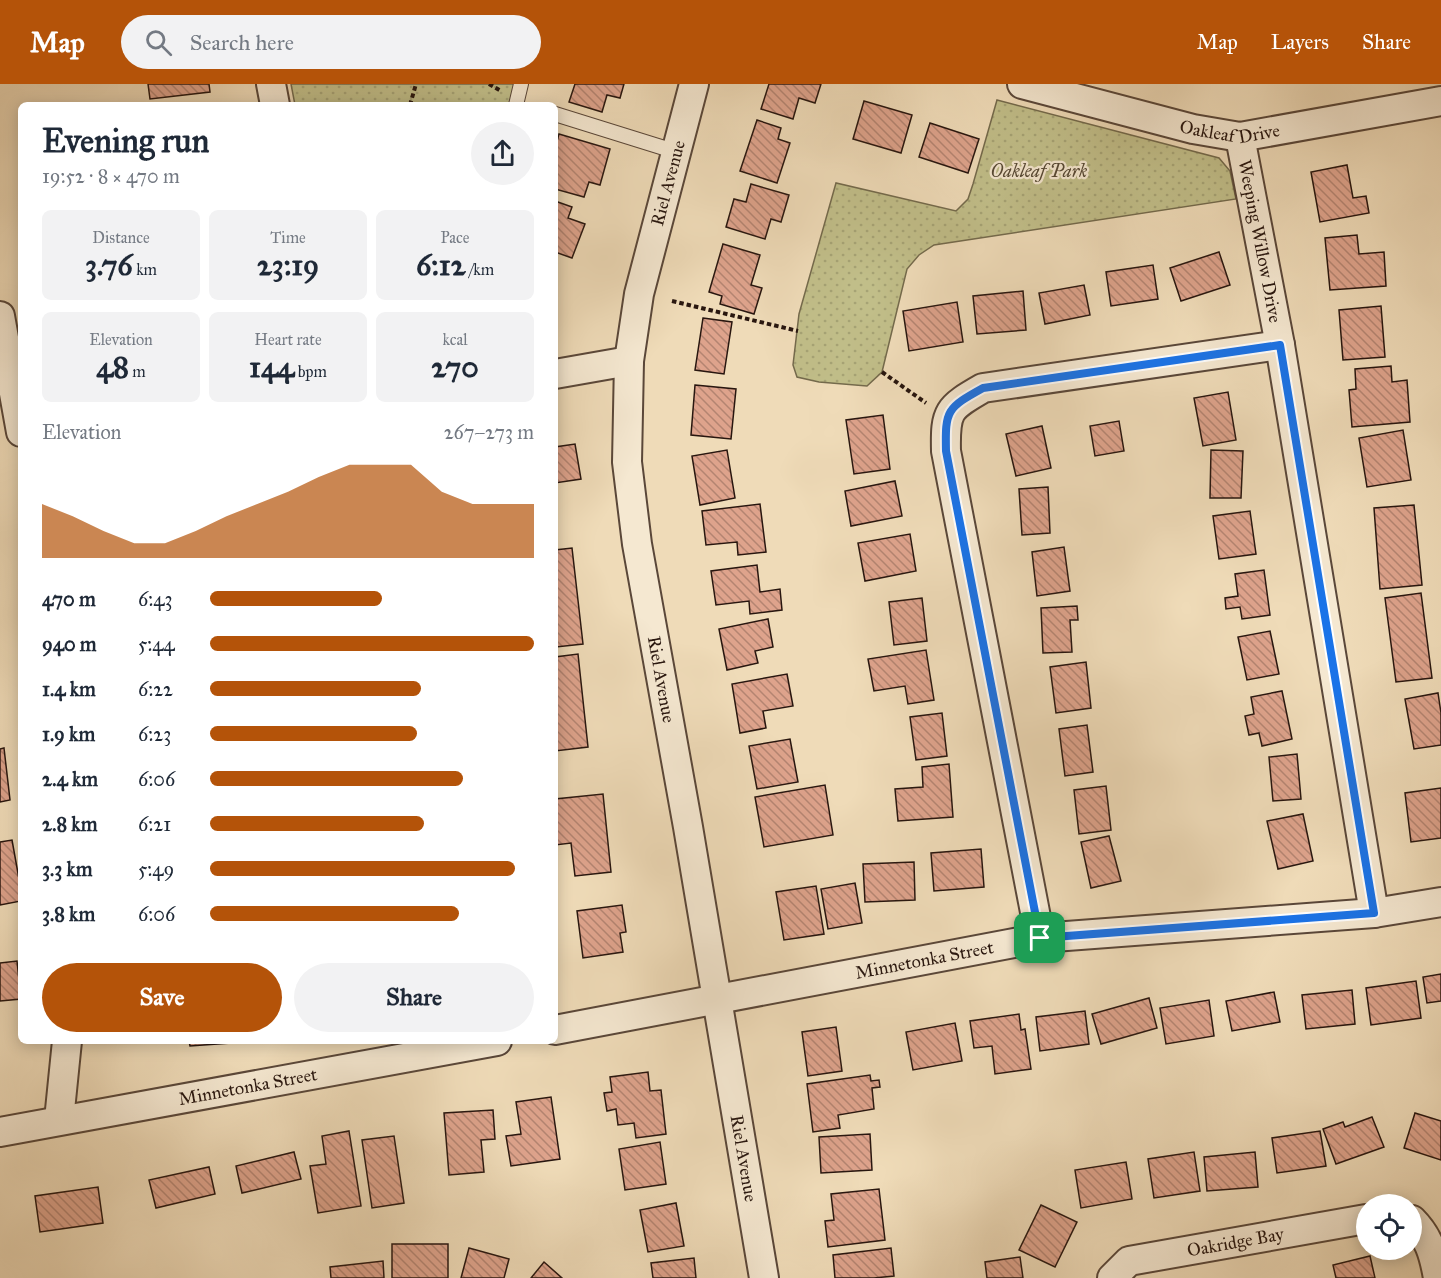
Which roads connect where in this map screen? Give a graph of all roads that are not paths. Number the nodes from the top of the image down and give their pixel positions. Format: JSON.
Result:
{"nodes":[{"id":1,"x":271,"y":84,"type":"edge"},
{"id":2,"x":521,"y":84,"type":"edge"},
{"id":3,"x":694,"y":84,"type":"edge"},
{"id":4,"x":1022,"y":84,"type":"edge"},
{"id":5,"x":1441,"y":101,"type":"edge"},
{"id":6,"x":274,"y":102,"type":"edge"},
{"id":7,"x":519,"y":102,"type":"edge"},
{"id":8,"x":558,"y":115,"type":"edge"},
{"id":9,"x":1240,"y":137,"type":"junction"},
{"id":10,"x":677,"y":152,"type":"junction"},
{"id":11,"x":0,"y":316,"type":"edge"},
{"id":12,"x":1280,"y":345,"type":"junction"},
{"id":13,"x":628,"y":361,"type":"junction"},
{"id":14,"x":558,"y":373,"type":"edge"},
{"id":15,"x":18,"y":415,"type":"edge"},
{"id":16,"x":1441,"y":902,"type":"edge"},
{"id":17,"x":1374,"y":913,"type":"junction"},
{"id":18,"x":1040,"y":938,"type":"junction"},
{"id":19,"x":716,"y":1000,"type":"junction"},
{"id":20,"x":558,"y":1029,"type":"edge"},
{"id":21,"x":67,"y":1044,"type":"edge"},
{"id":22,"x":480,"y":1044,"type":"edge"},
{"id":23,"x":59,"y":1120,"type":"junction"},
{"id":24,"x":0,"y":1132,"type":"edge"},
{"id":25,"x":1356,"y":1221,"type":"edge"},
{"id":26,"x":1422,"y":1232,"type":"edge"},
{"id":27,"x":764,"y":1278,"type":"edge"},
{"id":28,"x":1112,"y":1278,"type":"edge"},
{"id":29,"x":1438,"y":1278,"type":"edge"}],
"edges":[{"from":1,"to":6,"type":"street"},
{"from":2,"to":7,"type":"lane"},
{"from":3,"to":10,"type":"street","name":"Riel Avenue"},
{"from":4,"to":9,"type":"street","name":"Oakleaf Drive"},
{"from":5,"to":9,"type":"street","name":"Oakleaf Drive"},
{"from":8,"to":10,"type":"lane"},
{"from":9,"to":12,"type":"street","name":"Weeping Willow Drive"},
{"from":10,"to":13,"type":"street","name":"Riel Avenue"},
{"from":11,"to":15,"type":"street"},
{"from":12,"to":17,"type":"street","name":"Weeping Willow Drive"},
{"from":12,"to":18,"type":"street"},
{"from":13,"to":14,"type":"street"},
{"from":13,"to":19,"type":"street","name":"Riel Avenue"},
{"from":16,"to":17,"type":"street","name":"Minnetonka Street"},
{"from":17,"to":18,"type":"street","name":"Minnetonka Street"},
{"from":18,"to":19,"type":"street","name":"Minnetonka Street"},
{"from":19,"to":20,"type":"street","name":"Minnetonka Street"},
{"from":19,"to":27,"type":"street","name":"Riel Avenue"},
{"from":21,"to":23,"type":"street"},
{"from":22,"to":23,"type":"street","name":"Minnetonka Street"},
{"from":23,"to":24,"type":"street","name":"Minnetonka Street"},
{"from":25,"to":28,"type":"street","name":"Oakridge Bay"},
{"from":26,"to":29,"type":"street"}]}
